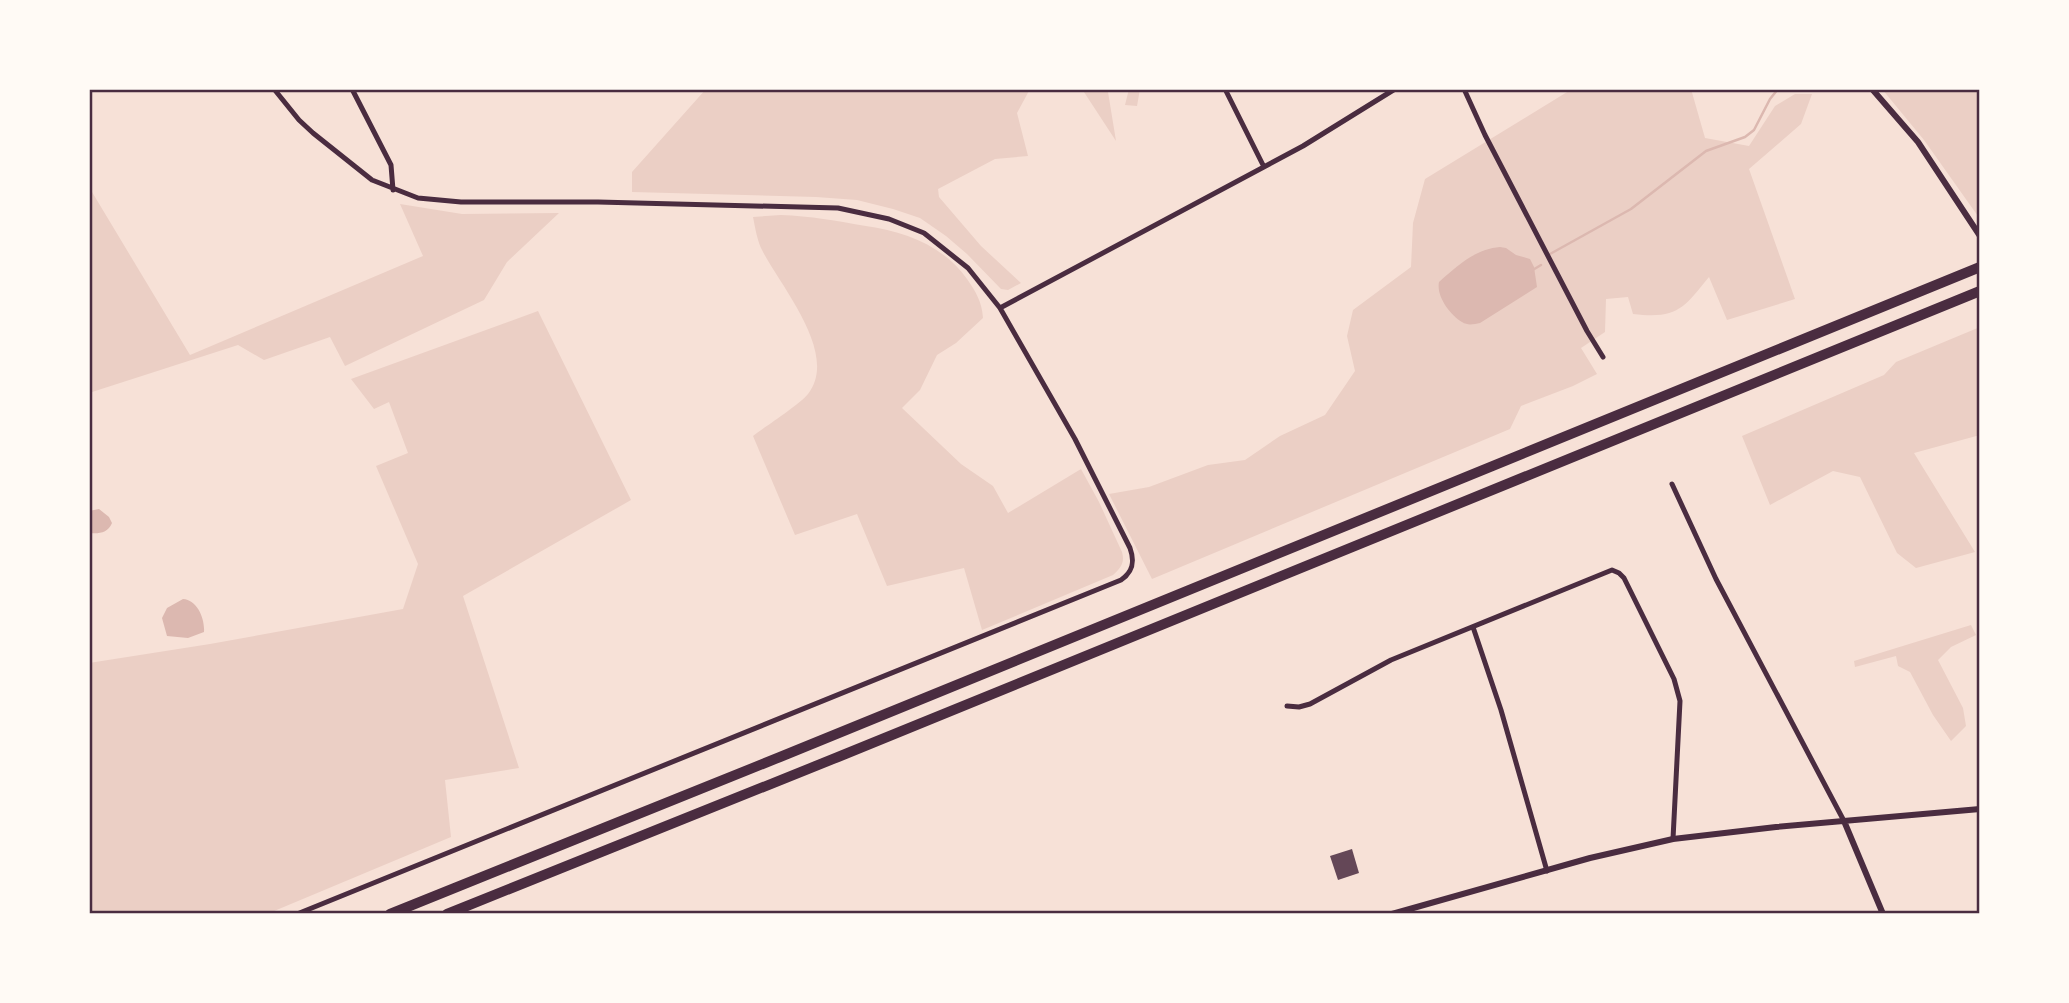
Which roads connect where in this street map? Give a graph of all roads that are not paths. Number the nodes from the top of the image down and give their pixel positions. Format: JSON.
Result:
{"nodes":[{"id":1,"x":274,"y":89,"type":"edge"},
{"id":2,"x":352,"y":89,"type":"edge"},
{"id":3,"x":1225,"y":89,"type":"edge"},
{"id":4,"x":1395,"y":89,"type":"edge"},
{"id":5,"x":1464,"y":89,"type":"edge"},
{"id":6,"x":1872,"y":89,"type":"edge"},
{"id":7,"x":1264,"y":167,"type":"junction"},
{"id":8,"x":393,"y":190,"type":"junction"},
{"id":9,"x":1980,"y":236,"type":"edge"},
{"id":10,"x":1980,"y":267,"type":"edge"},
{"id":11,"x":1980,"y":291,"type":"edge"},
{"id":12,"x":1000,"y":308,"type":"junction"},
{"id":13,"x":1603,"y":357,"type":"dead end"},
{"id":14,"x":1672,"y":484,"type":"dead end"},
{"id":15,"x":1473,"y":627,"type":"junction"},
{"id":16,"x":1287,"y":706,"type":"dead end"},
{"id":17,"x":1980,"y":809,"type":"edge"},
{"id":18,"x":1844,"y":821,"type":"junction"},
{"id":19,"x":1673,"y":839,"type":"junction"},
{"id":20,"x":1546,"y":871,"type":"junction"},
{"id":21,"x":297,"y":914,"type":"edge"},
{"id":22,"x":390,"y":914,"type":"edge"},
{"id":23,"x":447,"y":914,"type":"edge"},
{"id":24,"x":1392,"y":914,"type":"edge"},
{"id":25,"x":1884,"y":914,"type":"edge"}],
"edges":[{"from":1,"to":8,"type":"street"},
{"from":2,"to":8,"type":"street"},
{"from":3,"to":7,"type":"street"},
{"from":4,"to":7,"type":"street"},
{"from":5,"to":13,"type":"street"},
{"from":6,"to":9,"type":"street"},
{"from":7,"to":12,"type":"street"},
{"from":8,"to":12,"type":"street"},
{"from":10,"to":22,"type":"highway"},
{"from":11,"to":23,"type":"highway"},
{"from":12,"to":21,"type":"street"},
{"from":14,"to":18,"type":"street"},
{"from":15,"to":16,"type":"street"},
{"from":15,"to":19,"type":"street"},
{"from":15,"to":20,"type":"street"},
{"from":17,"to":18,"type":"street"},
{"from":18,"to":19,"type":"street"},
{"from":18,"to":25,"type":"street"},
{"from":19,"to":20,"type":"street"},
{"from":20,"to":24,"type":"street"}]}
